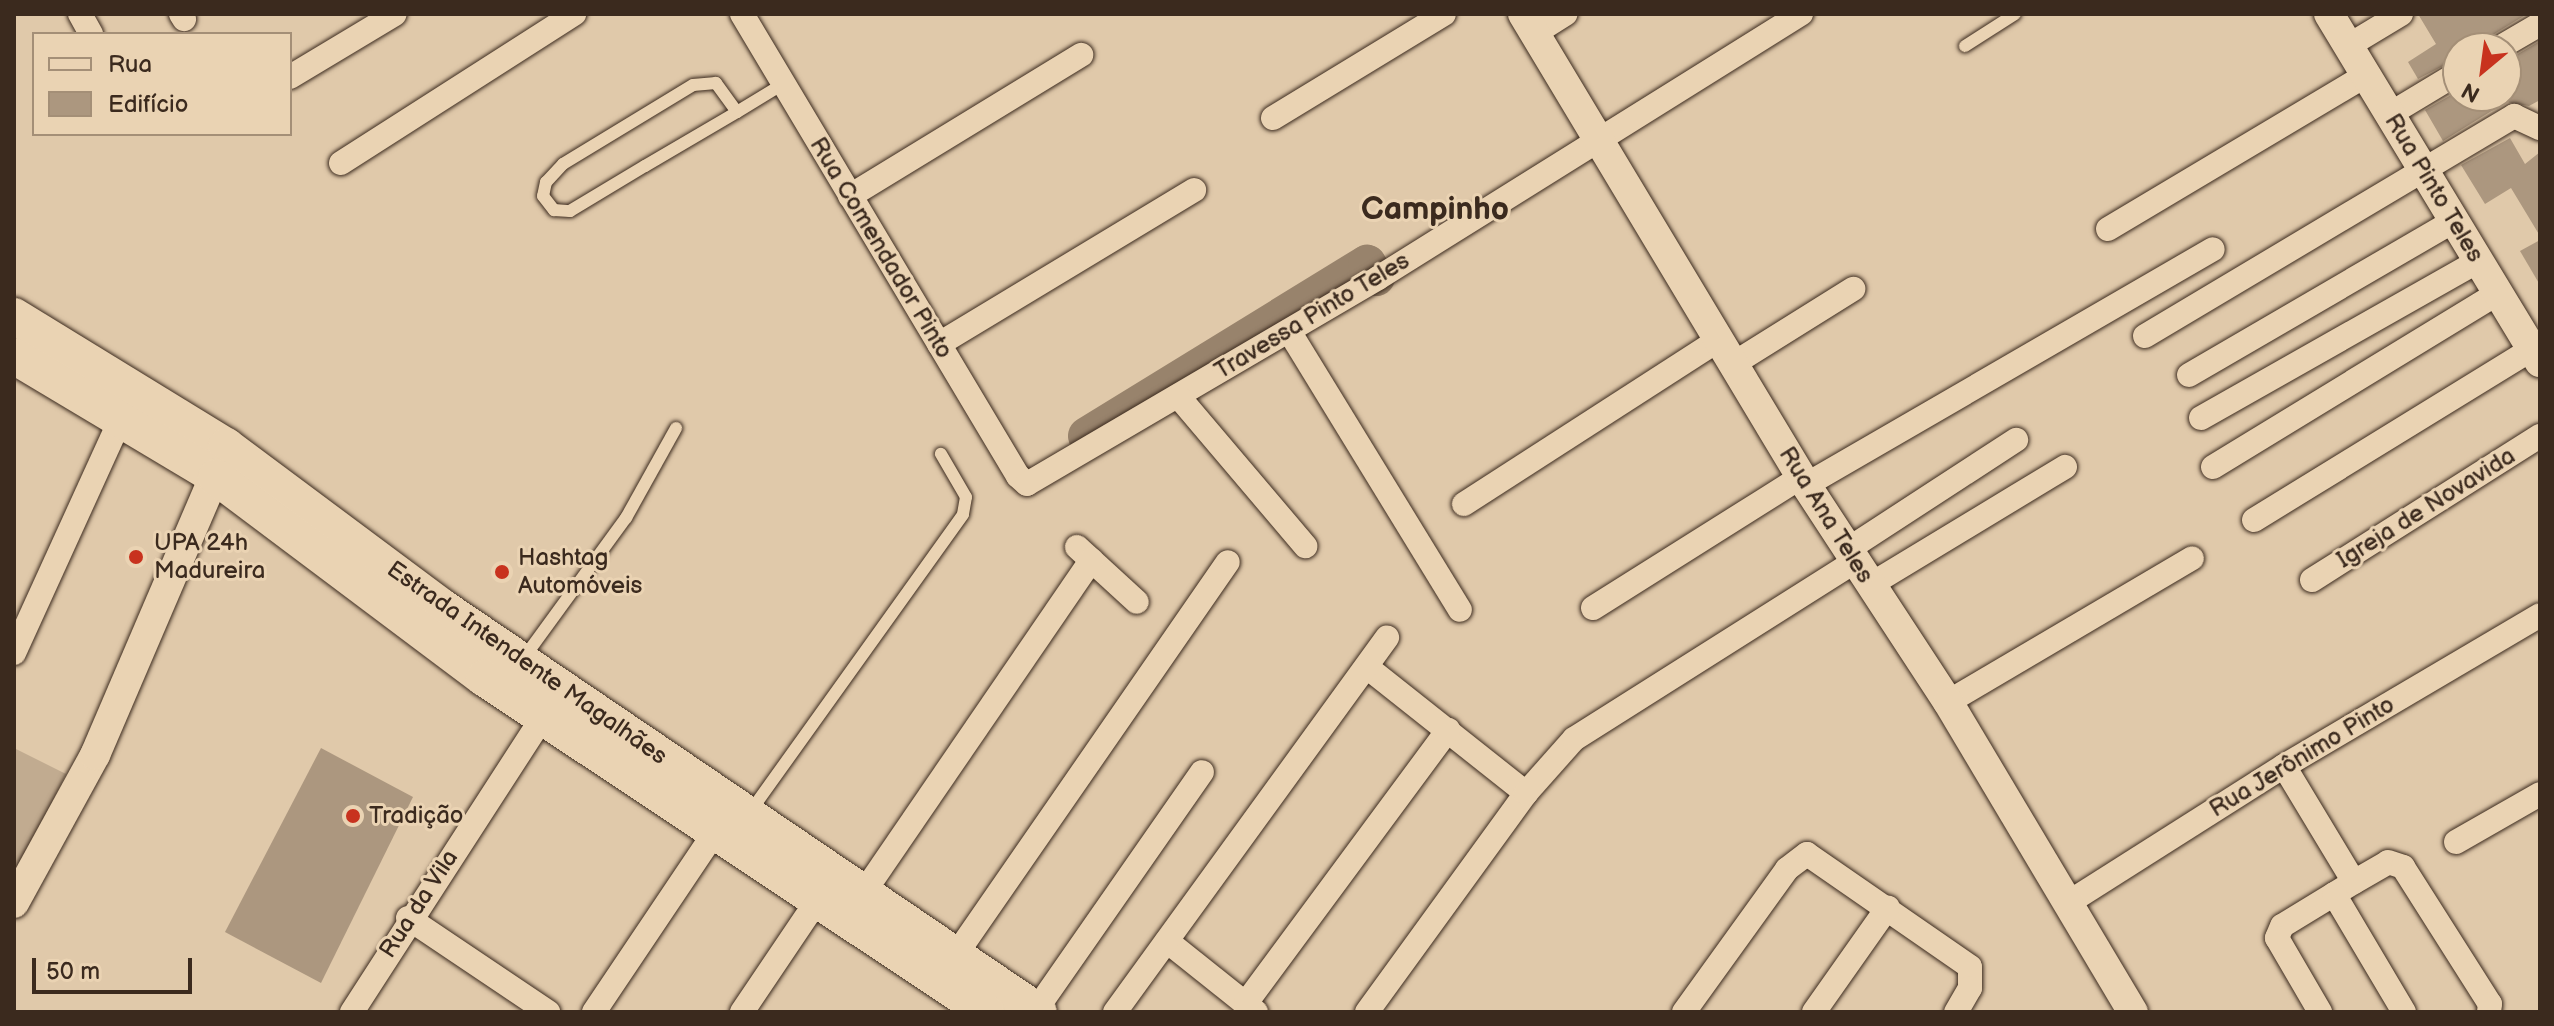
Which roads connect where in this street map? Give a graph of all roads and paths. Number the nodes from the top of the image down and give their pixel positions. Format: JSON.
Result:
{"nodes":[{"id":1,"x":80,"y":14,"type":"edge"},
{"id":2,"x":395,"y":14,"type":"edge"},
{"id":3,"x":574,"y":14,"type":"edge"},
{"id":4,"x":742,"y":14,"type":"edge"},
{"id":5,"x":1444,"y":14,"type":"edge"},
{"id":6,"x":1566,"y":14,"type":"edge"},
{"id":7,"x":1801,"y":14,"type":"edge"},
{"id":8,"x":2015,"y":14,"type":"edge"},
{"id":9,"x":2329,"y":14,"type":"edge"},
{"id":10,"x":2401,"y":14,"type":"edge"},
{"id":11,"x":1529,"y":24,"type":"edge"},
{"id":12,"x":2540,"y":24,"type":"edge"},
{"id":13,"x":90,"y":32,"type":"edge"},
{"id":14,"x":2522,"y":35,"type":"edge"},
{"id":15,"x":1965,"y":46,"type":"dead end"},
{"id":16,"x":2348,"y":46,"type":"junction"},
{"id":17,"x":1081,"y":55,"type":"dead end"},
{"id":18,"x":2366,"y":75,"type":"junction"},
{"id":19,"x":292,"y":76,"type":"edge"},
{"id":20,"x":2442,"y":83,"type":"edge"},
{"id":21,"x":783,"y":84,"type":"junction"},
{"id":22,"x":737,"y":112,"type":"junction"},
{"id":23,"x":2390,"y":114,"type":"junction"},
{"id":24,"x":1273,"y":118,"type":"dead end"},
{"id":25,"x":2540,"y":128,"type":"edge"},
{"id":26,"x":1596,"y":138,"type":"junction"},
{"id":27,"x":341,"y":163,"type":"dead end"},
{"id":28,"x":2423,"y":169,"type":"junction"},
{"id":29,"x":1194,"y":190,"type":"dead end"},
{"id":30,"x":850,"y":196,"type":"junction"},
{"id":31,"x":2454,"y":221,"type":"junction"},
{"id":32,"x":2108,"y":229,"type":"dead end"},
{"id":33,"x":2213,"y":249,"type":"dead end"},
{"id":34,"x":2479,"y":261,"type":"junction"},
{"id":35,"x":1853,"y":289,"type":"dead end"},
{"id":36,"x":2498,"y":293,"type":"junction"},
{"id":37,"x":14,"y":316,"type":"edge"},
{"id":38,"x":1289,"y":331,"type":"junction"},
{"id":39,"x":2145,"y":336,"type":"dead end"},
{"id":40,"x":939,"y":344,"type":"junction"},
{"id":41,"x":1726,"y":352,"type":"junction"},
{"id":42,"x":14,"y":356,"type":"edge"},
{"id":43,"x":2536,"y":356,"type":"edge"},
{"id":44,"x":2189,"y":375,"type":"dead end"},
{"id":45,"x":1178,"y":396,"type":"junction"},
{"id":46,"x":128,"y":403,"type":"junction"},
{"id":47,"x":2201,"y":418,"type":"dead end"},
{"id":48,"x":676,"y":428,"type":"dead end"},
{"id":49,"x":2540,"y":436,"type":"edge"},
{"id":50,"x":2016,"y":440,"type":"dead end"},
{"id":51,"x":941,"y":454,"type":"dead end"},
{"id":52,"x":221,"y":461,"type":"junction"},
{"id":53,"x":2065,"y":467,"type":"dead end"},
{"id":54,"x":2213,"y":467,"type":"dead end"},
{"id":55,"x":1804,"y":481,"type":"junction"},
{"id":56,"x":1023,"y":482,"type":"joint"},
{"id":57,"x":1464,"y":504,"type":"dead end"},
{"id":58,"x":2254,"y":520,"type":"dead end"},
{"id":59,"x":1305,"y":546,"type":"dead end"},
{"id":60,"x":2192,"y":558,"type":"dead end"},
{"id":61,"x":1228,"y":562,"type":"dead end"},
{"id":62,"x":1857,"y":566,"type":"junction"},
{"id":63,"x":2312,"y":580,"type":"dead end"},
{"id":64,"x":1137,"y":602,"type":"dead end"},
{"id":65,"x":1593,"y":608,"type":"dead end"},
{"id":66,"x":1460,"y":610,"type":"dead end"},
{"id":67,"x":2540,"y":615,"type":"edge"},
{"id":68,"x":1387,"y":637,"type":"dead end"},
{"id":69,"x":14,"y":653,"type":"edge"},
{"id":70,"x":521,"y":661,"type":"junction"},
{"id":71,"x":1367,"y":667,"type":"junction"},
{"id":72,"x":1948,"y":702,"type":"junction"},
{"id":73,"x":542,"y":718,"type":"junction"},
{"id":74,"x":1448,"y":730,"type":"junction"},
{"id":75,"x":2284,"y":766,"type":"junction"},
{"id":76,"x":1202,"y":772,"type":"dead end"},
{"id":77,"x":1526,"y":793,"type":"junction"},
{"id":78,"x":2540,"y":794,"type":"edge"},
{"id":79,"x":748,"y":815,"type":"junction"},
{"id":80,"x":715,"y":832,"type":"junction"},
{"id":81,"x":2456,"y":842,"type":"dead end"},
{"id":82,"x":2344,"y":888,"type":"junction"},
{"id":83,"x":862,"y":895,"type":"junction"},
{"id":84,"x":817,"y":901,"type":"junction"},
{"id":85,"x":14,"y":903,"type":"edge"},
{"id":86,"x":2068,"y":903,"type":"junction"},
{"id":87,"x":1888,"y":907,"type":"junction"},
{"id":88,"x":408,"y":918,"type":"junction"},
{"id":89,"x":1167,"y":941,"type":"junction"},
{"id":90,"x":955,"y":956,"type":"junction"},
{"id":91,"x":970,"y":1008,"type":"edge"},
{"id":92,"x":1251,"y":1008,"type":"edge"},
{"id":93,"x":1037,"y":1011,"type":"edge"},
{"id":94,"x":352,"y":1012,"type":"edge"},
{"id":95,"x":548,"y":1012,"type":"edge"},
{"id":96,"x":594,"y":1012,"type":"edge"},
{"id":97,"x":742,"y":1012,"type":"edge"},
{"id":98,"x":1115,"y":1012,"type":"edge"},
{"id":99,"x":1367,"y":1012,"type":"edge"},
{"id":100,"x":1684,"y":1012,"type":"edge"},
{"id":101,"x":1814,"y":1012,"type":"edge"},
{"id":102,"x":1956,"y":1012,"type":"edge"},
{"id":103,"x":2133,"y":1012,"type":"edge"},
{"id":104,"x":2320,"y":1012,"type":"edge"},
{"id":105,"x":2404,"y":1012,"type":"edge"},
{"id":106,"x":2489,"y":1012,"type":"edge"}],
"edges":[{"from":1,"to":13,"type":"street"},
{"from":2,"to":19,"type":"street"},
{"from":3,"to":27,"type":"street"},
{"from":4,"to":21,"type":"street","name":"Rua Comendador Pinto"},
{"from":5,"to":24,"type":"street"},
{"from":6,"to":11,"type":"street"},
{"from":7,"to":26,"type":"street","name":"Travessa Pinto Teles"},
{"from":8,"to":15,"type":"lane"},
{"from":9,"to":16,"type":"street","name":"Rua Pinto Teles"},
{"from":10,"to":16,"type":"street"},
{"from":11,"to":26,"type":"street","name":"Rua Ana Teles"},
{"from":12,"to":14,"type":"street"},
{"from":16,"to":18,"type":"street","name":"Rua Pinto Teles"},
{"from":17,"to":30,"type":"street"},
{"from":18,"to":23,"type":"street","name":"Rua Pinto Teles"},
{"from":18,"to":32,"type":"street"},
{"from":20,"to":23,"type":"street"},
{"from":21,"to":22,"type":"lane"},
{"from":21,"to":30,"type":"street","name":"Rua Comendador Pinto"},
{"from":22,"to":22,"type":"lane"},
{"from":23,"to":28,"type":"street","name":"Rua Pinto Teles"},
{"from":25,"to":28,"type":"street"},
{"from":26,"to":38,"type":"street","name":"Travessa Pinto Teles"},
{"from":26,"to":41,"type":"street","name":"Rua Ana Teles"},
{"from":28,"to":31,"type":"street","name":"Rua Pinto Teles"},
{"from":28,"to":39,"type":"street"},
{"from":29,"to":40,"type":"street"},
{"from":30,"to":40,"type":"street","name":"Rua Comendador Pinto"},
{"from":31,"to":34,"type":"street","name":"Rua Pinto Teles"},
{"from":31,"to":44,"type":"street"},
{"from":33,"to":55,"type":"street"},
{"from":34,"to":36,"type":"street","name":"Rua Pinto Teles"},
{"from":34,"to":47,"type":"street"},
{"from":35,"to":41,"type":"street"},
{"from":36,"to":43,"type":"street","name":"Rua Pinto Teles"},
{"from":36,"to":54,"type":"street"},
{"from":37,"to":46,"type":"main road","name":"Estrada Intendente Magalhães"},
{"from":38,"to":45,"type":"street","name":"Travessa Pinto Teles"},
{"from":38,"to":66,"type":"street"},
{"from":40,"to":56,"type":"street","name":"Rua Comendador Pinto"},
{"from":41,"to":55,"type":"street","name":"Rua Ana Teles"},
{"from":41,"to":57,"type":"street"},
{"from":42,"to":46,"type":"main road","name":"Estrada Intendente Magalhães"},
{"from":43,"to":58,"type":"street"},
{"from":45,"to":56,"type":"street","name":"Travessa Pinto Teles"},
{"from":45,"to":59,"type":"street"},
{"from":46,"to":52,"type":"main road","name":"Estrada Intendente Magalhães"},
{"from":46,"to":69,"type":"street"},
{"from":48,"to":70,"type":"lane"},
{"from":49,"to":63,"type":"street","name":"Igreja de Novavida"},
{"from":50,"to":62,"type":"street"},
{"from":51,"to":79,"type":"lane"},
{"from":52,"to":70,"type":"main road","name":"Estrada Intendente Magalhães"},
{"from":52,"to":73,"type":"main road","name":"Estrada Intendente Magalhães"},
{"from":52,"to":85,"type":"street"},
{"from":53,"to":62,"type":"street"},
{"from":55,"to":62,"type":"street","name":"Rua Ana Teles"},
{"from":55,"to":65,"type":"street"},
{"from":60,"to":72,"type":"street"},
{"from":61,"to":90,"type":"street"},
{"from":62,"to":72,"type":"street","name":"Rua Ana Teles"},
{"from":62,"to":77,"type":"street"},
{"from":64,"to":83,"type":"street"},
{"from":67,"to":75,"type":"street","name":"Rua Jerônimo Pinto"},
{"from":68,"to":71,"type":"street"},
{"from":70,"to":79,"type":"main road","name":"Estrada Intendente Magalhães"},
{"from":71,"to":74,"type":"street"},
{"from":71,"to":89,"type":"street"},
{"from":72,"to":86,"type":"street","name":"Rua Ana Teles"},
{"from":73,"to":80,"type":"main road","name":"Estrada Intendente Magalhães"},
{"from":73,"to":88,"type":"street","name":"Rua da Vila"},
{"from":74,"to":77,"type":"street"},
{"from":74,"to":92,"type":"street"},
{"from":75,"to":82,"type":"street"},
{"from":75,"to":86,"type":"street","name":"Rua Jerônimo Pinto"},
{"from":76,"to":93,"type":"street"},
{"from":77,"to":99,"type":"street"},
{"from":78,"to":81,"type":"street"},
{"from":79,"to":83,"type":"main road","name":"Estrada Intendente Magalhães"},
{"from":80,"to":84,"type":"main road","name":"Estrada Intendente Magalhães"},
{"from":80,"to":96,"type":"street"},
{"from":82,"to":104,"type":"street"},
{"from":82,"to":105,"type":"street"},
{"from":82,"to":106,"type":"street"},
{"from":83,"to":90,"type":"main road","name":"Estrada Intendente Magalhães"},
{"from":84,"to":91,"type":"main road","name":"Estrada Intendente Magalhães"},
{"from":84,"to":97,"type":"street"},
{"from":86,"to":103,"type":"street","name":"Rua Ana Teles"},
{"from":87,"to":100,"type":"street"},
{"from":87,"to":101,"type":"street"},
{"from":87,"to":102,"type":"street"},
{"from":88,"to":94,"type":"street","name":"Rua da Vila"},
{"from":88,"to":95,"type":"street"},
{"from":89,"to":92,"type":"street"},
{"from":89,"to":98,"type":"street"},
{"from":90,"to":93,"type":"main road","name":"Estrada Intendente Magalhães"}]}
